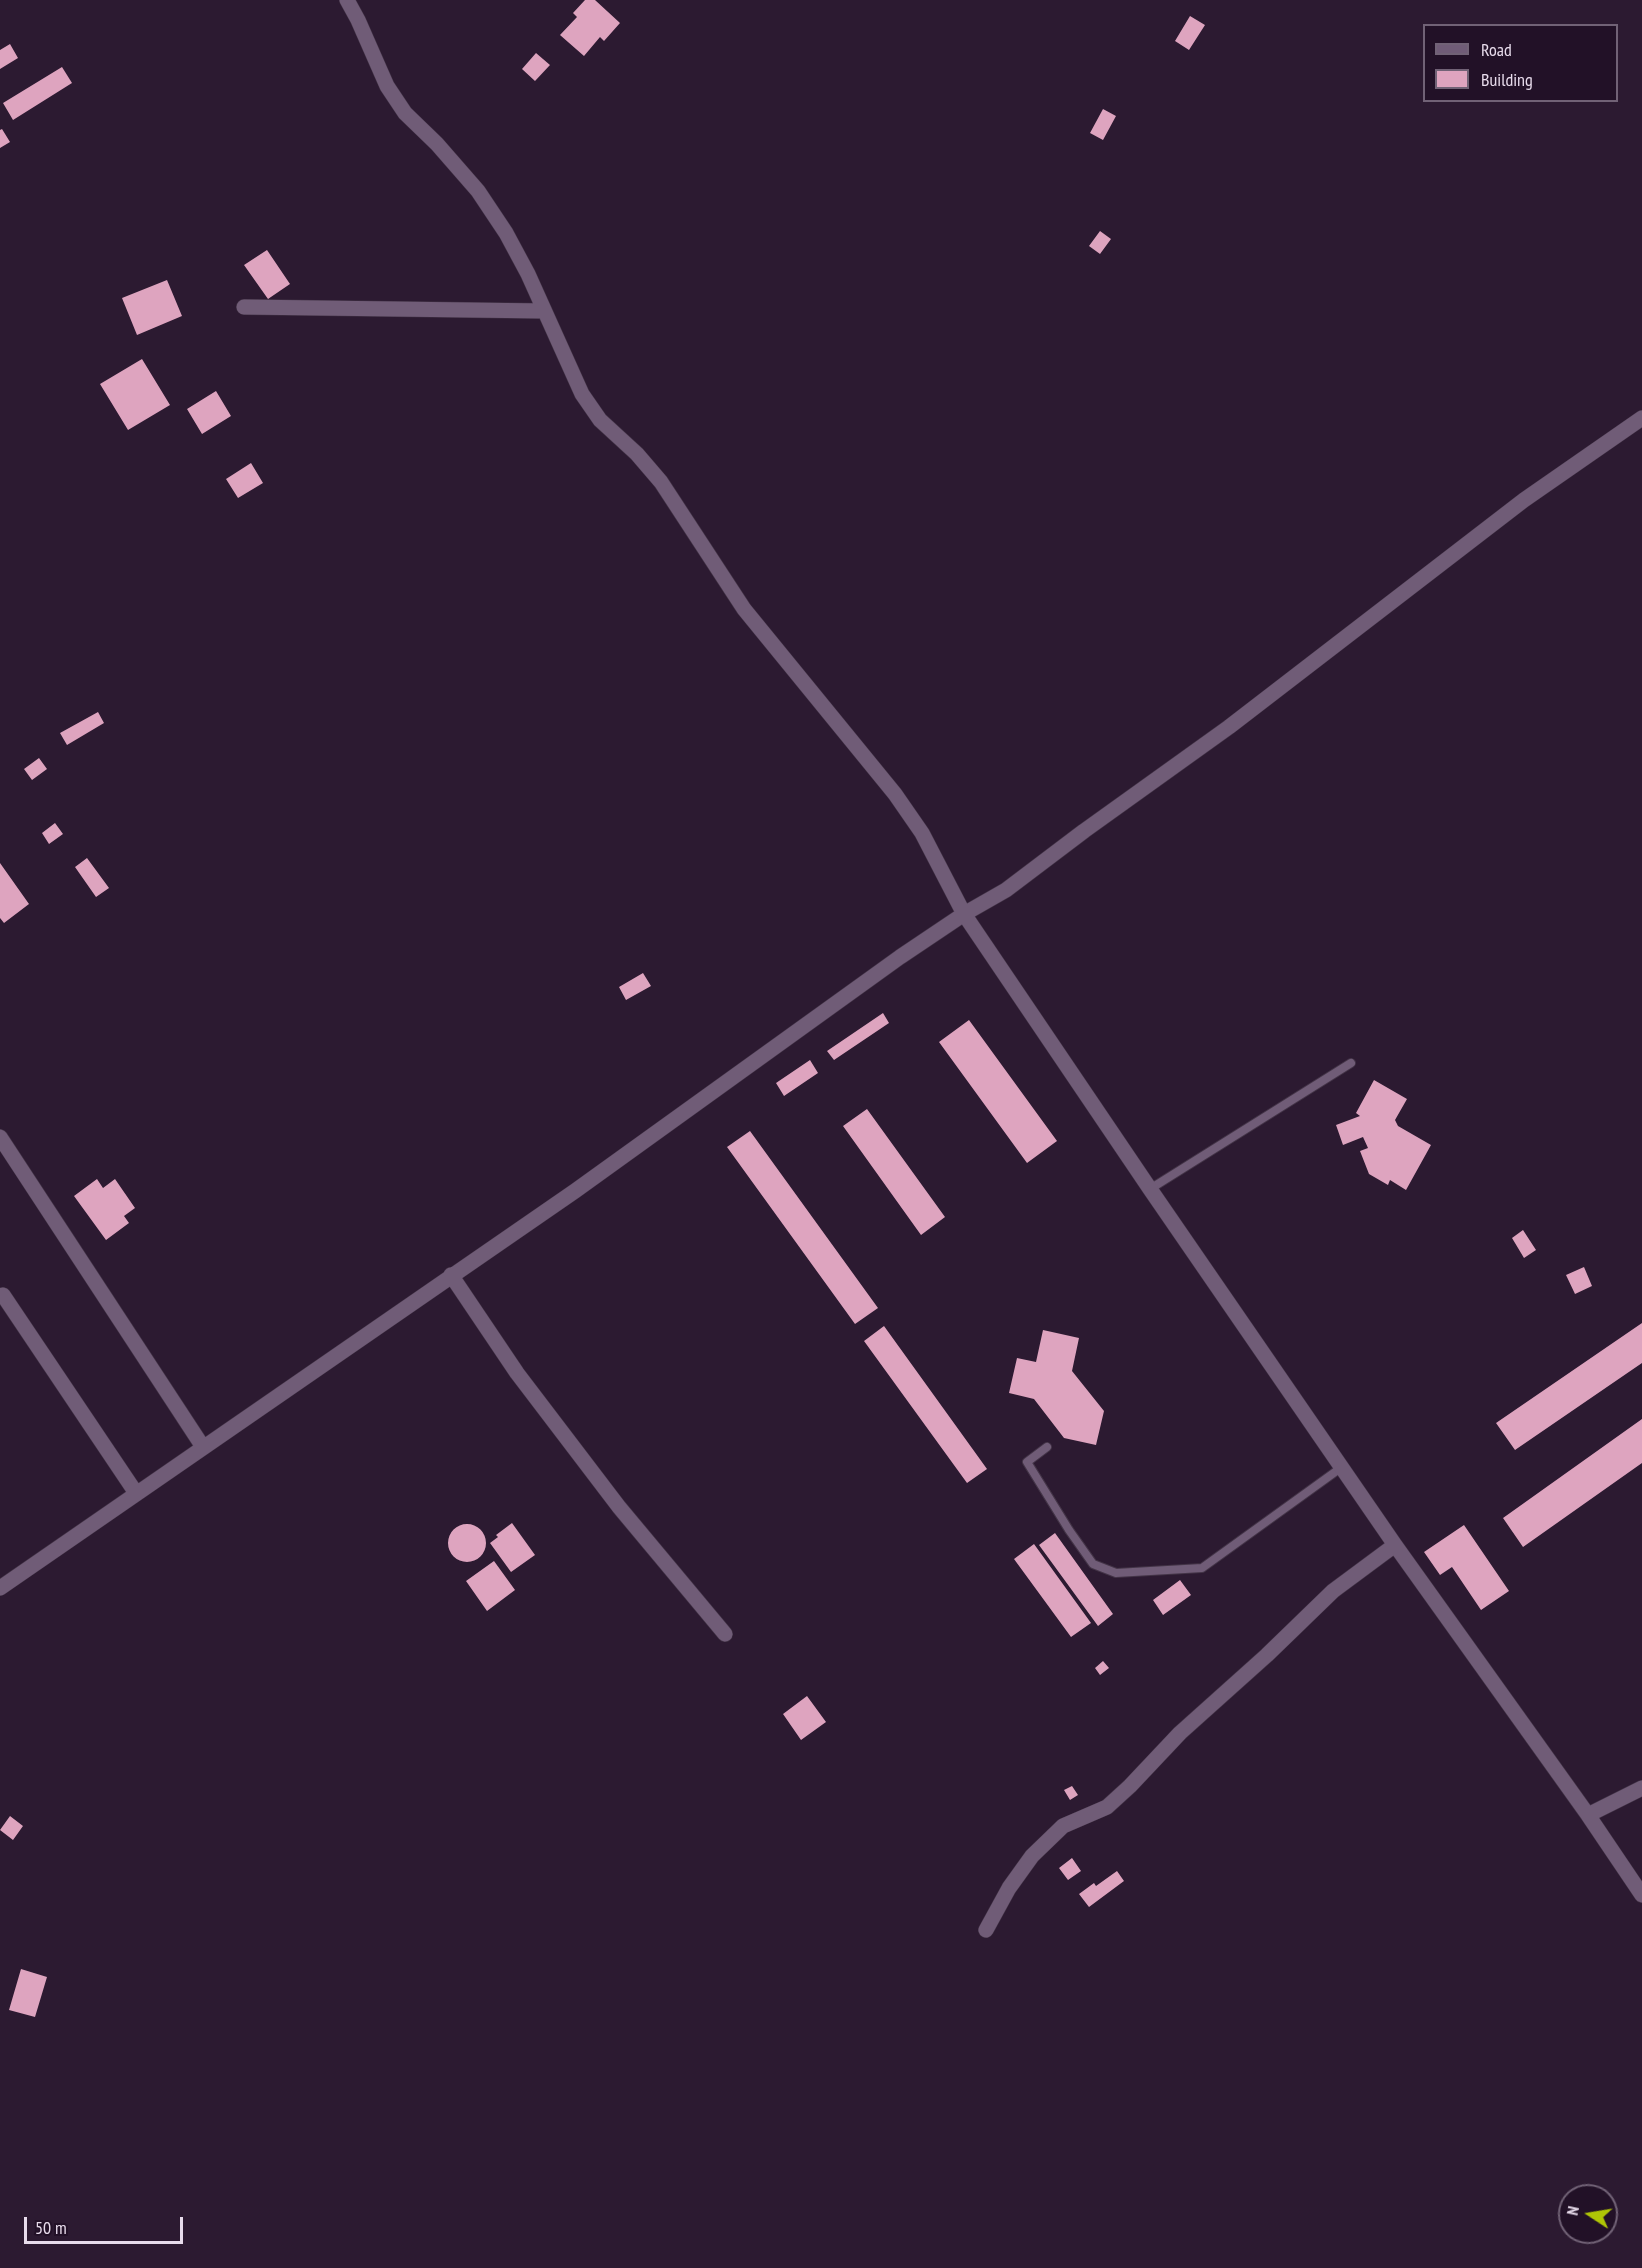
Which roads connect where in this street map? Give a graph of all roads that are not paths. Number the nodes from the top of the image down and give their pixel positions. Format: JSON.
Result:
{"nodes":[{"id":1,"x":347,"y":0,"type":"edge"},
{"id":2,"x":244,"y":307,"type":"dead end"},
{"id":3,"x":544,"y":311,"type":"junction"},
{"id":4,"x":1642,"y":418,"type":"edge"},
{"id":5,"x":964,"y":914,"type":"junction"},
{"id":6,"x":1351,"y":1063,"type":"dead end"},
{"id":7,"x":0,"y":1137,"type":"edge"},
{"id":8,"x":1150,"y":1189,"type":"junction"},
{"id":9,"x":451,"y":1275,"type":"junction"},
{"id":10,"x":3,"y":1295,"type":"dead end"},
{"id":11,"x":203,"y":1447,"type":"junction"},
{"id":12,"x":1047,"y":1447,"type":"dead end"},
{"id":13,"x":1342,"y":1467,"type":"junction"},
{"id":14,"x":136,"y":1493,"type":"junction"},
{"id":15,"x":1395,"y":1545,"type":"junction"},
{"id":16,"x":0,"y":1588,"type":"edge"},
{"id":17,"x":724,"y":1634,"type":"dead end"},
{"id":18,"x":1642,"y":1788,"type":"edge"},
{"id":19,"x":1588,"y":1815,"type":"junction"},
{"id":20,"x":1642,"y":1895,"type":"edge"},
{"id":21,"x":986,"y":1930,"type":"dead end"}],
"edges":[{"from":1,"to":3,"type":"street"},
{"from":2,"to":3,"type":"street"},
{"from":3,"to":5,"type":"street"},
{"from":4,"to":5,"type":"street"},
{"from":5,"to":8,"type":"street"},
{"from":5,"to":9,"type":"street"},
{"from":6,"to":8,"type":"lane"},
{"from":7,"to":11,"type":"street"},
{"from":8,"to":13,"type":"street"},
{"from":9,"to":11,"type":"street"},
{"from":9,"to":17,"type":"street"},
{"from":10,"to":14,"type":"street"},
{"from":11,"to":14,"type":"street"},
{"from":12,"to":13,"type":"lane"},
{"from":13,"to":15,"type":"street"},
{"from":14,"to":16,"type":"street"},
{"from":15,"to":19,"type":"street"},
{"from":15,"to":21,"type":"street"},
{"from":18,"to":19,"type":"street"},
{"from":19,"to":20,"type":"street"}]}
